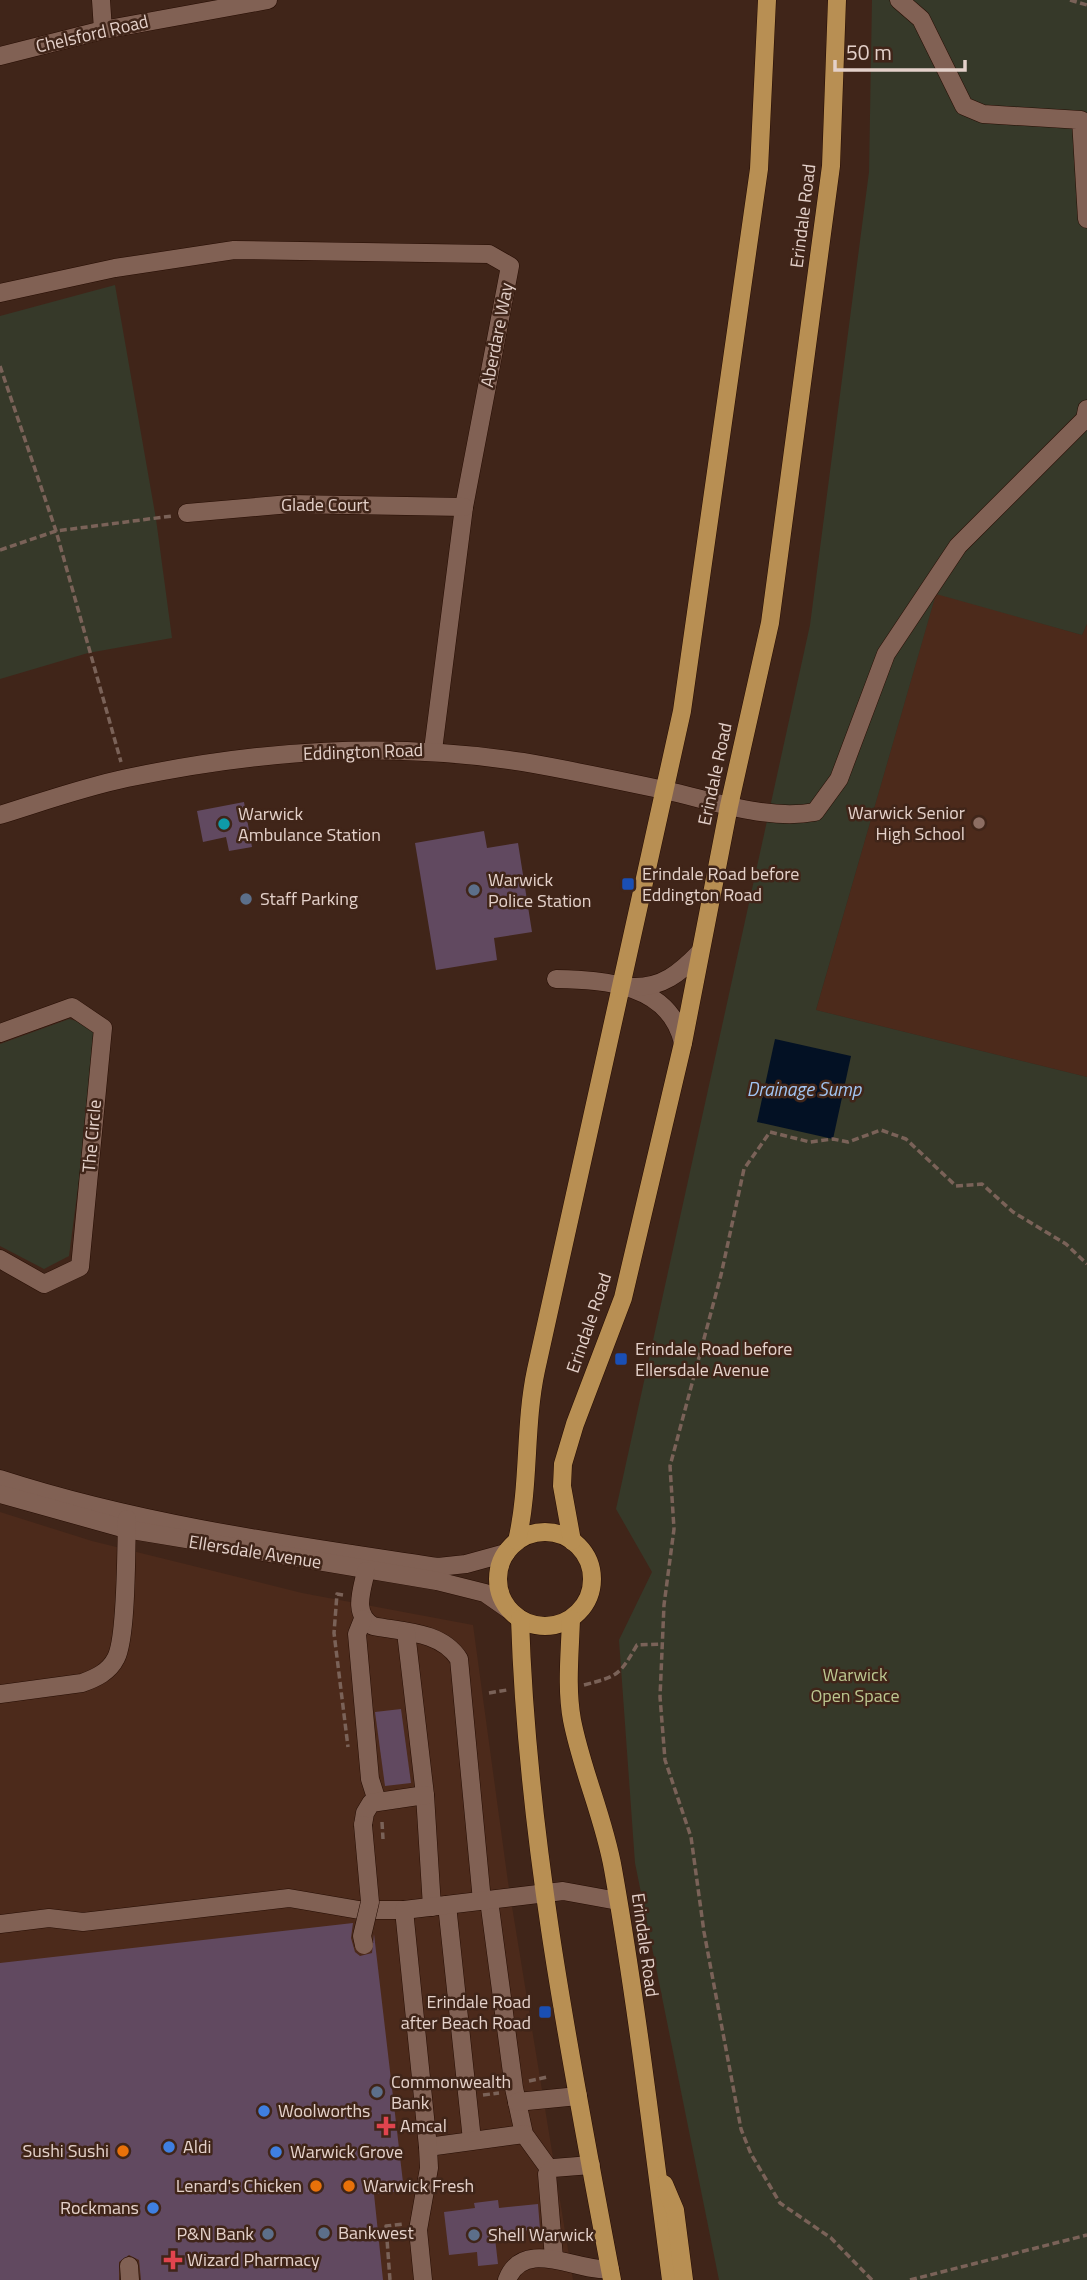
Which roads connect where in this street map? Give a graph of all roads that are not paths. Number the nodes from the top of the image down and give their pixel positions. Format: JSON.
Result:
{"nodes":[{"id":1,"x":101,"y":0,"type":"edge"},
{"id":2,"x":268,"y":0,"type":"edge"},
{"id":3,"x":767,"y":0,"type":"edge"},
{"id":4,"x":837,"y":0,"type":"edge"},
{"id":5,"x":899,"y":0,"type":"edge"},
{"id":6,"x":103,"y":30,"type":"junction"},
{"id":7,"x":0,"y":56,"type":"edge"},
{"id":8,"x":1087,"y":219,"type":"edge"},
{"id":9,"x":0,"y":293,"type":"edge"},
{"id":10,"x":1087,"y":410,"type":"edge"},
{"id":11,"x":464,"y":507,"type":"junction"},
{"id":12,"x":187,"y":513,"type":"road end"},
{"id":13,"x":433,"y":750,"type":"junction"},
{"id":14,"x":663,"y":790,"type":"junction"},
{"id":15,"x":729,"y":806,"type":"junction"},
{"id":16,"x":0,"y":816,"type":"edge"},
{"id":17,"x":701,"y":952,"type":"junction"},
{"id":18,"x":556,"y":979,"type":"dead end"},
{"id":19,"x":621,"y":986,"type":"junction"},
{"id":20,"x":0,"y":1033,"type":"edge"},
{"id":21,"x":683,"y":1043,"type":"junction"},
{"id":22,"x":0,"y":1259,"type":"edge"},
{"id":23,"x":0,"y":1479,"type":"edge"},
{"id":24,"x":0,"y":1494,"type":"edge"},
{"id":25,"x":127,"y":1522,"type":"junction"},
{"id":26,"x":572,"y":1541,"type":"junction"},
{"id":27,"x":512,"y":1547,"type":"junction"},
{"id":28,"x":366,"y":1570,"type":"junction"},
{"id":29,"x":514,"y":1614,"type":"junction"},
{"id":30,"x":363,"y":1619,"type":"junction"},
{"id":31,"x":571,"y":1619,"type":"junction"},
{"id":32,"x":406,"y":1632,"type":"junction"},
{"id":33,"x":0,"y":1695,"type":"edge"},
{"id":34,"x":425,"y":1795,"type":"junction"},
{"id":35,"x":377,"y":1801,"type":"junction"},
{"id":36,"x":547,"y":1893,"type":"junction"},
{"id":37,"x":486,"y":1900,"type":"junction"},
{"id":38,"x":618,"y":1901,"type":"junction"},
{"id":39,"x":440,"y":1906,"type":"junction"},
{"id":40,"x":404,"y":1910,"type":"junction"},
{"id":41,"x":0,"y":1924,"type":"edge"},
{"id":42,"x":364,"y":1945,"type":"dead end"},
{"id":43,"x":578,"y":2096,"type":"junction"},
{"id":44,"x":517,"y":2102,"type":"junction"},
{"id":45,"x":524,"y":2134,"type":"junction"},
{"id":46,"x":472,"y":2140,"type":"junction"},
{"id":47,"x":428,"y":2147,"type":"junction"},
{"id":48,"x":591,"y":2165,"type":"junction"},
{"id":49,"x":656,"y":2165,"type":"junction"},
{"id":50,"x":550,"y":2170,"type":"junction"},
{"id":51,"x":554,"y":2258,"type":"junction"},
{"id":52,"x":611,"y":2275,"type":"edge"},
{"id":53,"x":423,"y":2280,"type":"edge"},
{"id":54,"x":508,"y":2280,"type":"edge"},
{"id":55,"x":671,"y":2280,"type":"edge"},
{"id":56,"x":684,"y":2280,"type":"edge"}],
"edges":[{"from":1,"to":6,"type":"street"},
{"from":2,"to":6,"type":"street","name":"Chelsford Road"},
{"from":3,"to":14,"type":"main road","name":"Erindale Road"},
{"from":4,"to":15,"type":"main road","name":"Erindale Road"},
{"from":5,"to":8,"type":"street"},
{"from":6,"to":7,"type":"street","name":"Chelsford Road"},
{"from":9,"to":11,"type":"street","name":"Aberdare Way"},
{"from":10,"to":15,"type":"street","name":"Eddington Road"},
{"from":11,"to":12,"type":"street","name":"Glade Court"},
{"from":11,"to":13,"type":"street","name":"Aberdare Way"},
{"from":13,"to":14,"type":"street","name":"Eddington Road"},
{"from":13,"to":16,"type":"street","name":"Eddington Road"},
{"from":14,"to":15,"type":"street","name":"Eddington Road"},
{"from":14,"to":19,"type":"main road","name":"Erindale Road"},
{"from":15,"to":17,"type":"main road","name":"Erindale Road"},
{"from":17,"to":19,"type":"street"},
{"from":17,"to":21,"type":"main road","name":"Erindale Road"},
{"from":18,"to":19,"type":"street"},
{"from":19,"to":21,"type":"street"},
{"from":19,"to":27,"type":"main road","name":"Erindale Road"},
{"from":20,"to":22,"type":"street","name":"The Circle"},
{"from":21,"to":26,"type":"main road","name":"Erindale Road"},
{"from":23,"to":25,"type":"street","name":"Ellersdale Avenue"},
{"from":24,"to":25,"type":"street","name":"Ellersdale Avenue"},
{"from":25,"to":27,"type":"street","name":"Ellersdale Avenue"},
{"from":25,"to":28,"type":"street","name":"Ellersdale Avenue"},
{"from":25,"to":33,"type":"street"},
{"from":26,"to":27,"type":"main road"},
{"from":26,"to":31,"type":"main road","name":"Erindale Road"},
{"from":27,"to":29,"type":"main road","name":"Erindale Road"},
{"from":28,"to":29,"type":"street","name":"Ellersdale Avenue"},
{"from":28,"to":30,"type":"street"},
{"from":29,"to":31,"type":"main road"},
{"from":29,"to":36,"type":"main road","name":"Erindale Road"},
{"from":30,"to":32,"type":"street"},
{"from":30,"to":35,"type":"street"},
{"from":31,"to":38,"type":"main road","name":"Erindale Road"},
{"from":32,"to":34,"type":"street"},
{"from":32,"to":37,"type":"street"},
{"from":34,"to":35,"type":"street"},
{"from":34,"to":39,"type":"street"},
{"from":35,"to":42,"type":"street","bridge":true},
{"from":36,"to":37,"type":"street"},
{"from":36,"to":38,"type":"street"},
{"from":36,"to":43,"type":"main road","name":"Erindale Road"},
{"from":37,"to":39,"type":"street"},
{"from":37,"to":44,"type":"street"},
{"from":38,"to":49,"type":"main road","name":"Erindale Road"},
{"from":39,"to":40,"type":"street"},
{"from":39,"to":46,"type":"street"},
{"from":40,"to":41,"type":"street"},
{"from":40,"to":47,"type":"street"},
{"from":43,"to":44,"type":"street"},
{"from":43,"to":48,"type":"main road","name":"Erindale Road"},
{"from":44,"to":45,"type":"street"},
{"from":45,"to":46,"type":"street"},
{"from":45,"to":50,"type":"street"},
{"from":46,"to":47,"type":"street"},
{"from":47,"to":53,"type":"street"},
{"from":48,"to":50,"type":"street"},
{"from":48,"to":52,"type":"main road","name":"Erindale Road"},
{"from":49,"to":55,"type":"main road","name":"Erindale Road"},
{"from":49,"to":56,"type":"main road"},
{"from":50,"to":51,"type":"street"},
{"from":51,"to":52,"type":"street"},
{"from":51,"to":54,"type":"street"}]}
